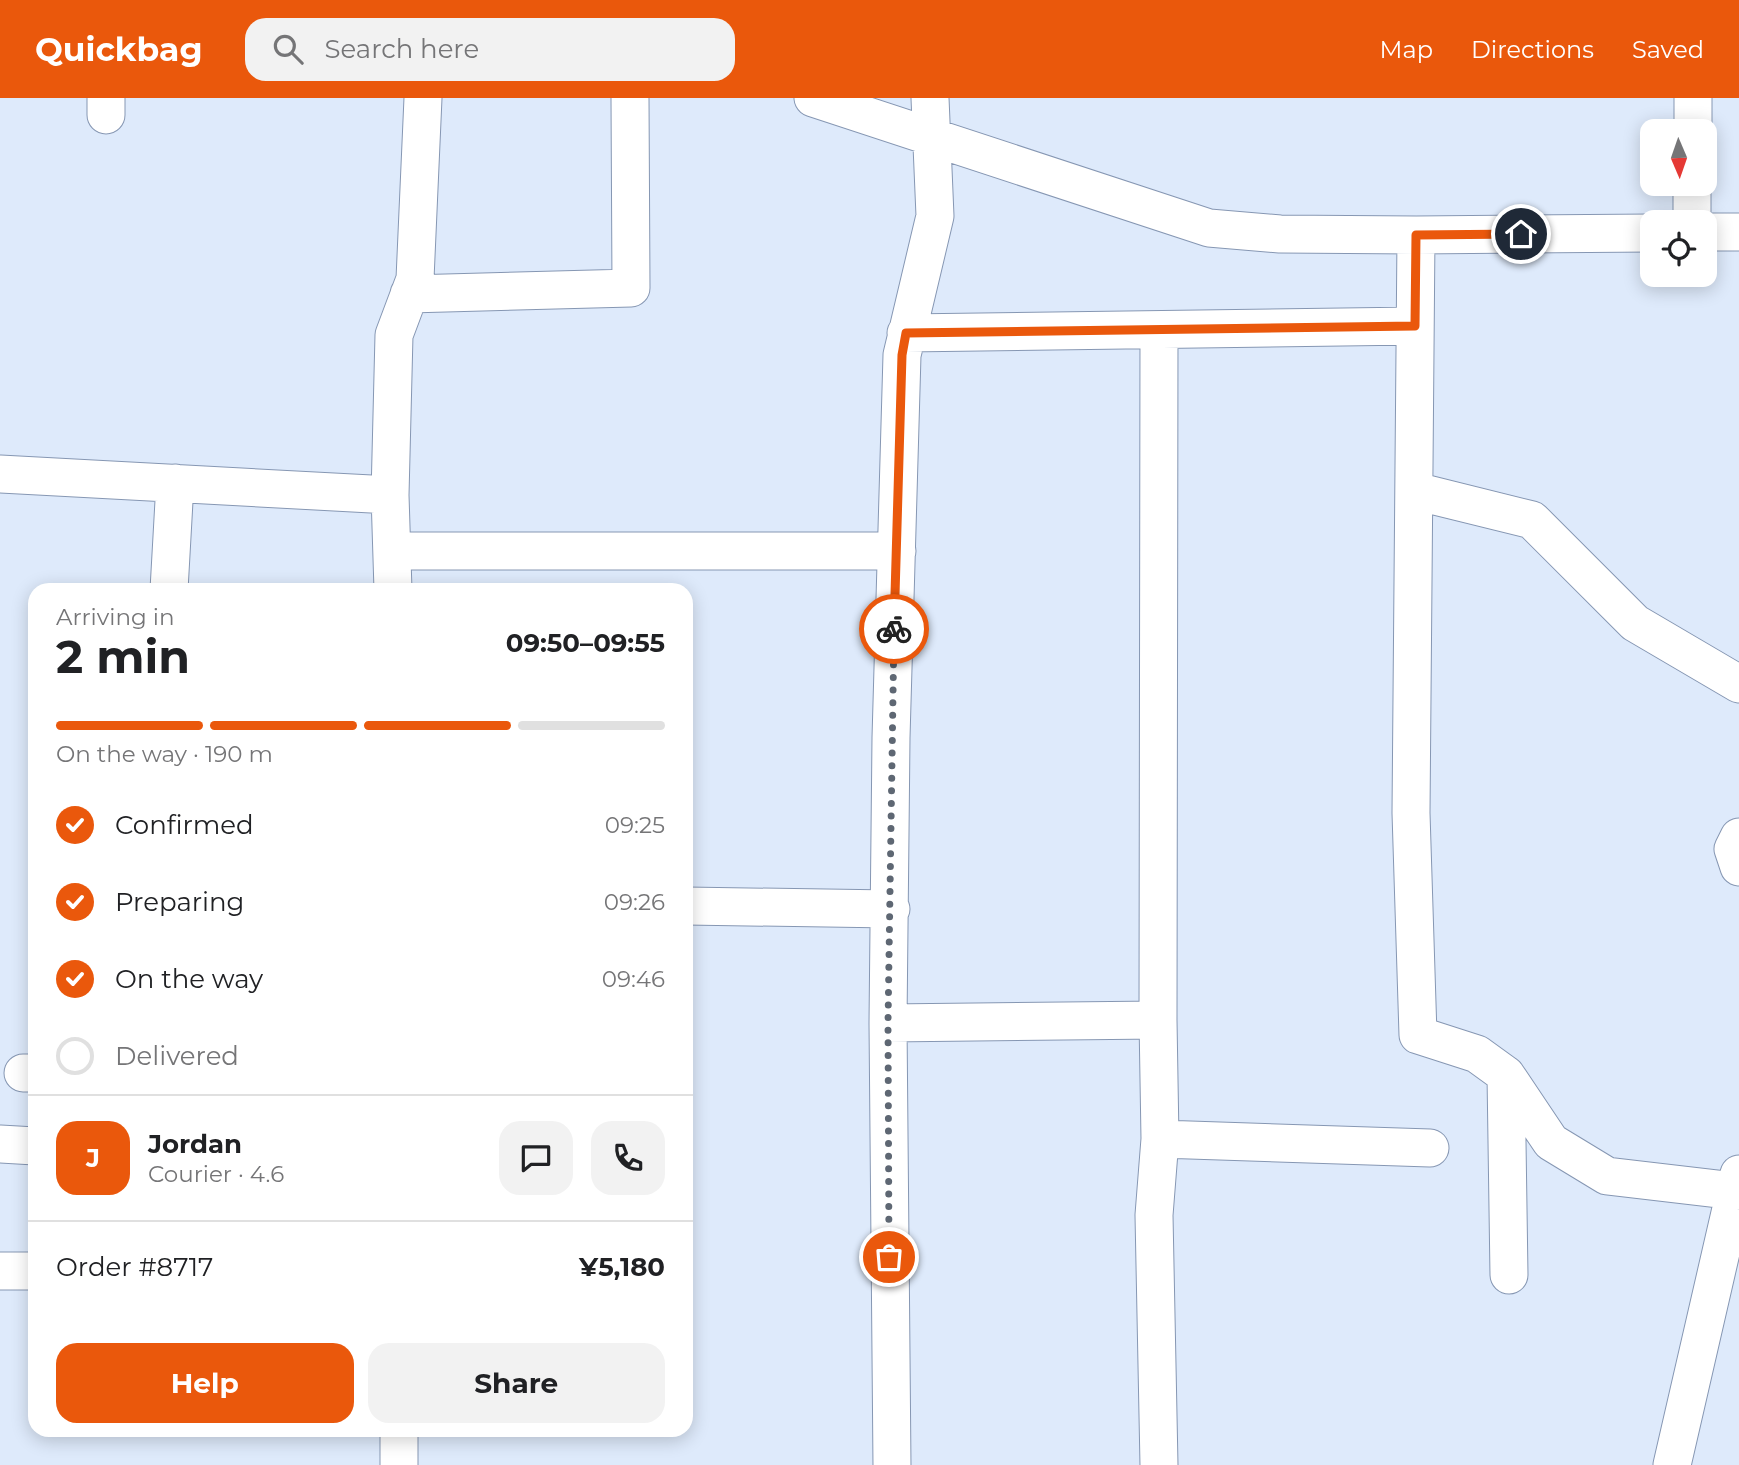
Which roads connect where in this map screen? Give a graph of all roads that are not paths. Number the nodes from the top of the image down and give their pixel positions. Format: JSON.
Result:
{"nodes":[{"id":1,"x":423,"y":98,"type":"edge"},
{"id":2,"x":631,"y":98,"type":"edge"},
{"id":3,"x":813,"y":98,"type":"edge"},
{"id":4,"x":930,"y":98,"type":"edge"},
{"id":5,"x":1693,"y":98,"type":"edge"},
{"id":6,"x":1693,"y":119,"type":"edge"},
{"id":7,"x":932,"y":135,"type":"junction"},
{"id":8,"x":1717,"y":232,"type":"edge"},
{"id":9,"x":1739,"y":232,"type":"edge"},
{"id":10,"x":1640,"y":233,"type":"edge"},
{"id":11,"x":1416,"y":235,"type":"junction"},
{"id":12,"x":410,"y":294,"type":"junction"},
{"id":13,"x":1415,"y":326,"type":"junction"},
{"id":14,"x":1159,"y":331,"type":"junction"},
{"id":15,"x":906,"y":333,"type":"junction"},
{"id":16,"x":0,"y":474,"type":"edge"},
{"id":17,"x":175,"y":483,"type":"junction"},
{"id":18,"x":1415,"y":491,"type":"junction"},
{"id":19,"x":390,"y":495,"type":"junction"},
{"id":20,"x":392,"y":551,"type":"junction"},
{"id":21,"x":897,"y":551,"type":"junction"},
{"id":22,"x":169,"y":583,"type":"edge"},
{"id":23,"x":393,"y":583,"type":"edge"},
{"id":24,"x":1739,"y":684,"type":"edge"},
{"id":25,"x":1739,"y":837,"type":"edge"},
{"id":26,"x":1739,"y":867,"type":"edge"},
{"id":27,"x":693,"y":906,"type":"edge"},
{"id":28,"x":891,"y":909,"type":"junction"},
{"id":29,"x":1158,"y":1020,"type":"junction"},
{"id":30,"x":888,"y":1023,"type":"junction"},
{"id":31,"x":1506,"y":1075,"type":"junction"},
{"id":32,"x":1160,"y":1139,"type":"junction"},
{"id":33,"x":0,"y":1144,"type":"edge"},
{"id":34,"x":28,"y":1146,"type":"edge"},
{"id":35,"x":1430,"y":1148,"type":"dead end"},
{"id":36,"x":1737,"y":1183,"type":"edge"},
{"id":37,"x":0,"y":1271,"type":"edge"},
{"id":38,"x":28,"y":1271,"type":"edge"},
{"id":39,"x":1508,"y":1275,"type":"dead end"},
{"id":40,"x":400,"y":1437,"type":"edge"},
{"id":41,"x":399,"y":1465,"type":"edge"},
{"id":42,"x":892,"y":1465,"type":"edge"},
{"id":43,"x":1159,"y":1465,"type":"edge"},
{"id":44,"x":1672,"y":1465,"type":"edge"}],
"edges":[{"from":1,"to":12,"type":"street"},
{"from":2,"to":12,"type":"street"},
{"from":3,"to":7,"type":"street"},
{"from":4,"to":7,"type":"street"},
{"from":5,"to":6,"type":"street"},
{"from":7,"to":11,"type":"street"},
{"from":7,"to":15,"type":"street"},
{"from":8,"to":9,"type":"street"},
{"from":10,"to":11,"type":"street"},
{"from":11,"to":13,"type":"street"},
{"from":12,"to":19,"type":"street"},
{"from":13,"to":14,"type":"street"},
{"from":13,"to":18,"type":"street"},
{"from":14,"to":15,"type":"street"},
{"from":14,"to":29,"type":"street"},
{"from":15,"to":21,"type":"street"},
{"from":16,"to":17,"type":"street"},
{"from":17,"to":19,"type":"street"},
{"from":17,"to":22,"type":"street"},
{"from":18,"to":24,"type":"street"},
{"from":18,"to":31,"type":"street"},
{"from":19,"to":20,"type":"street"},
{"from":20,"to":21,"type":"street"},
{"from":20,"to":23,"type":"street"},
{"from":21,"to":28,"type":"street"},
{"from":25,"to":26,"type":"street"},
{"from":27,"to":28,"type":"street"},
{"from":28,"to":30,"type":"street"},
{"from":29,"to":30,"type":"street"},
{"from":29,"to":32,"type":"street"},
{"from":30,"to":42,"type":"street"},
{"from":31,"to":36,"type":"street"},
{"from":31,"to":39,"type":"street"},
{"from":32,"to":35,"type":"street"},
{"from":32,"to":43,"type":"street"},
{"from":33,"to":34,"type":"street"},
{"from":36,"to":44,"type":"street"},
{"from":37,"to":38,"type":"street"},
{"from":40,"to":41,"type":"street"}]}
